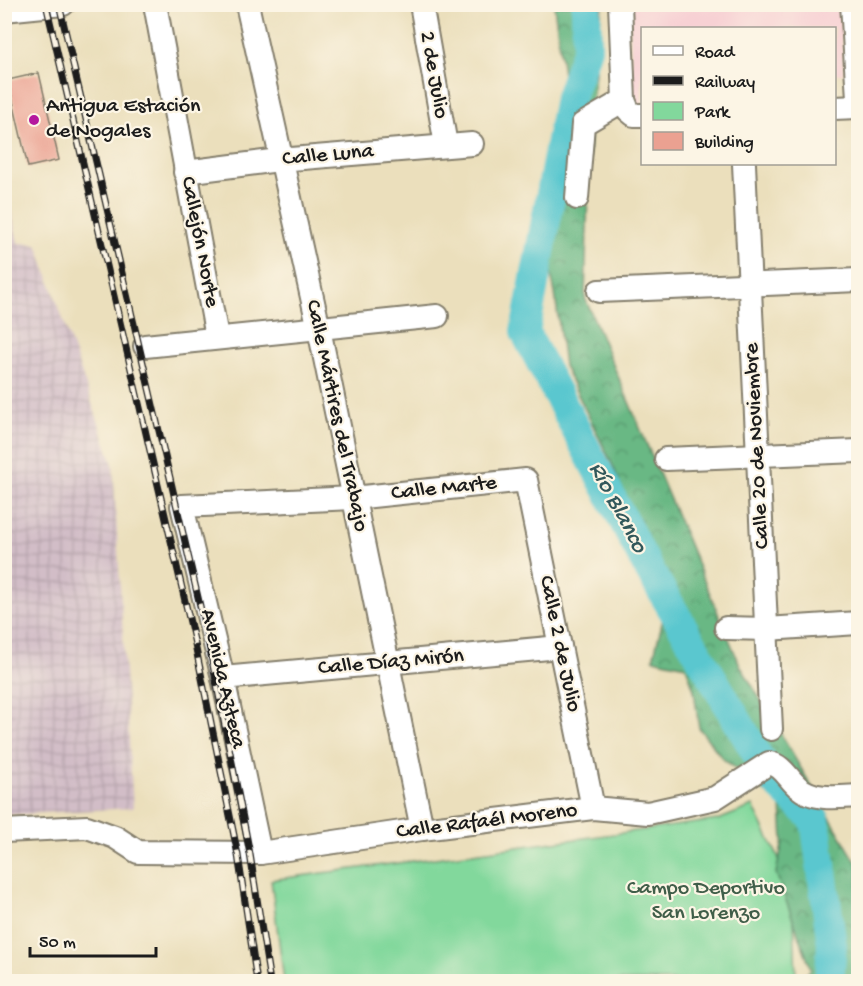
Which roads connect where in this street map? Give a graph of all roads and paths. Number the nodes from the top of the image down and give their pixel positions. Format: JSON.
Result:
{"nodes":[{"id":1,"x":155,"y":4,"type":"edge"},
{"id":2,"x":247,"y":4,"type":"edge"},
{"id":3,"x":421,"y":4,"type":"edge"},
{"id":4,"x":620,"y":4,"type":"edge"},
{"id":5,"x":852,"y":4,"type":"edge"},
{"id":6,"x":55,"y":5,"type":"edge"},
{"id":7,"x":8,"y":8,"type":"edge"},
{"id":8,"x":858,"y":98,"type":"edge"},
{"id":9,"x":858,"y":107,"type":"edge"},
{"id":10,"x":631,"y":108,"type":"edge"},
{"id":11,"x":836,"y":108,"type":"edge"},
{"id":12,"x":471,"y":144,"type":"dead end"},
{"id":13,"x":446,"y":145,"type":"junction"},
{"id":14,"x":279,"y":160,"type":"junction"},
{"id":15,"x":744,"y":165,"type":"edge"},
{"id":16,"x":185,"y":172,"type":"junction"},
{"id":17,"x":576,"y":198,"type":"dead end"},
{"id":18,"x":858,"y":280,"type":"edge"},
{"id":19,"x":750,"y":286,"type":"junction"},
{"id":20,"x":599,"y":291,"type":"dead end"},
{"id":21,"x":437,"y":316,"type":"dead end"},
{"id":22,"x":319,"y":329,"type":"junction"},
{"id":23,"x":217,"y":337,"type":"junction"},
{"id":24,"x":145,"y":346,"type":"dead end"},
{"id":25,"x":858,"y":451,"type":"edge"},
{"id":26,"x":758,"y":455,"type":"junction"},
{"id":27,"x":666,"y":459,"type":"dead end"},
{"id":28,"x":526,"y":480,"type":"joint"},
{"id":29,"x":352,"y":498,"type":"junction"},
{"id":30,"x":182,"y":506,"type":"joint"},
{"id":31,"x":858,"y":623,"type":"edge"},
{"id":32,"x":726,"y":628,"type":"dead end"},
{"id":33,"x":767,"y":629,"type":"junction"},
{"id":34,"x":560,"y":647,"type":"junction"},
{"id":35,"x":387,"y":663,"type":"junction"},
{"id":36,"x":223,"y":678,"type":"junction"},
{"id":37,"x":771,"y":729,"type":"dead end"},
{"id":38,"x":858,"y":796,"type":"edge"},
{"id":39,"x":593,"y":808,"type":"junction"},
{"id":40,"x":422,"y":829,"type":"junction"},
{"id":41,"x":4,"y":831,"type":"edge"},
{"id":42,"x":249,"y":854,"type":"junction"}],
"edges":[{"from":1,"to":16,"type":"street","name":"Callejón Norte"},
{"from":2,"to":14,"type":"street","name":"Calle Mártires del Trabajo"},
{"from":3,"to":13,"type":"street","name":"2 de Julio"},
{"from":4,"to":10,"type":"street"},
{"from":5,"to":8,"type":"street"},
{"from":6,"to":7,"type":"street"},
{"from":9,"to":11,"type":"street"},
{"from":10,"to":17,"type":"street"},
{"from":12,"to":13,"type":"street","name":"Calle Luna"},
{"from":13,"to":14,"type":"street","name":"Calle Luna"},
{"from":14,"to":16,"type":"street","name":"Calle Luna"},
{"from":14,"to":22,"type":"street","name":"Calle Mártires del Trabajo"},
{"from":15,"to":19,"type":"street","name":"Calle 20 de Noviembre"},
{"from":16,"to":23,"type":"street","name":"Callejón Norte"},
{"from":18,"to":19,"type":"street"},
{"from":19,"to":20,"type":"street"},
{"from":19,"to":26,"type":"street","name":"Calle 20 de Noviembre"},
{"from":21,"to":22,"type":"street"},
{"from":22,"to":23,"type":"street"},
{"from":22,"to":29,"type":"street","name":"Calle Mártires del Trabajo"},
{"from":23,"to":24,"type":"street"},
{"from":25,"to":26,"type":"street"},
{"from":26,"to":27,"type":"street"},
{"from":26,"to":33,"type":"street","name":"Calle 20 de Noviembre"},
{"from":28,"to":29,"type":"street","name":"Calle Marte"},
{"from":28,"to":34,"type":"street","name":"Calle 2 de Julio"},
{"from":29,"to":30,"type":"street","name":"Calle Marte"},
{"from":29,"to":35,"type":"street","name":"Calle Mártires del Trabajo"},
{"from":30,"to":36,"type":"street","name":"Avenida Azteca"},
{"from":31,"to":33,"type":"street"},
{"from":32,"to":33,"type":"street"},
{"from":33,"to":37,"type":"street","name":"Calle 20 de Noviembre"},
{"from":34,"to":35,"type":"street","name":"Calle Díaz Mirón"},
{"from":34,"to":39,"type":"street","name":"Calle 2 de Julio"},
{"from":35,"to":36,"type":"street","name":"Calle Díaz Mirón"},
{"from":35,"to":40,"type":"street","name":"Calle Mártires del Trabajo"},
{"from":36,"to":42,"type":"street","name":"Avenida Azteca"},
{"from":38,"to":39,"type":"street","name":"Calle Rafaél Moreno"},
{"from":39,"to":40,"type":"street","name":"Calle Rafaél Moreno"},
{"from":40,"to":42,"type":"street","name":"Calle Rafaél Moreno"},
{"from":41,"to":42,"type":"street","name":"Calle Rafaél Moreno"}]}
